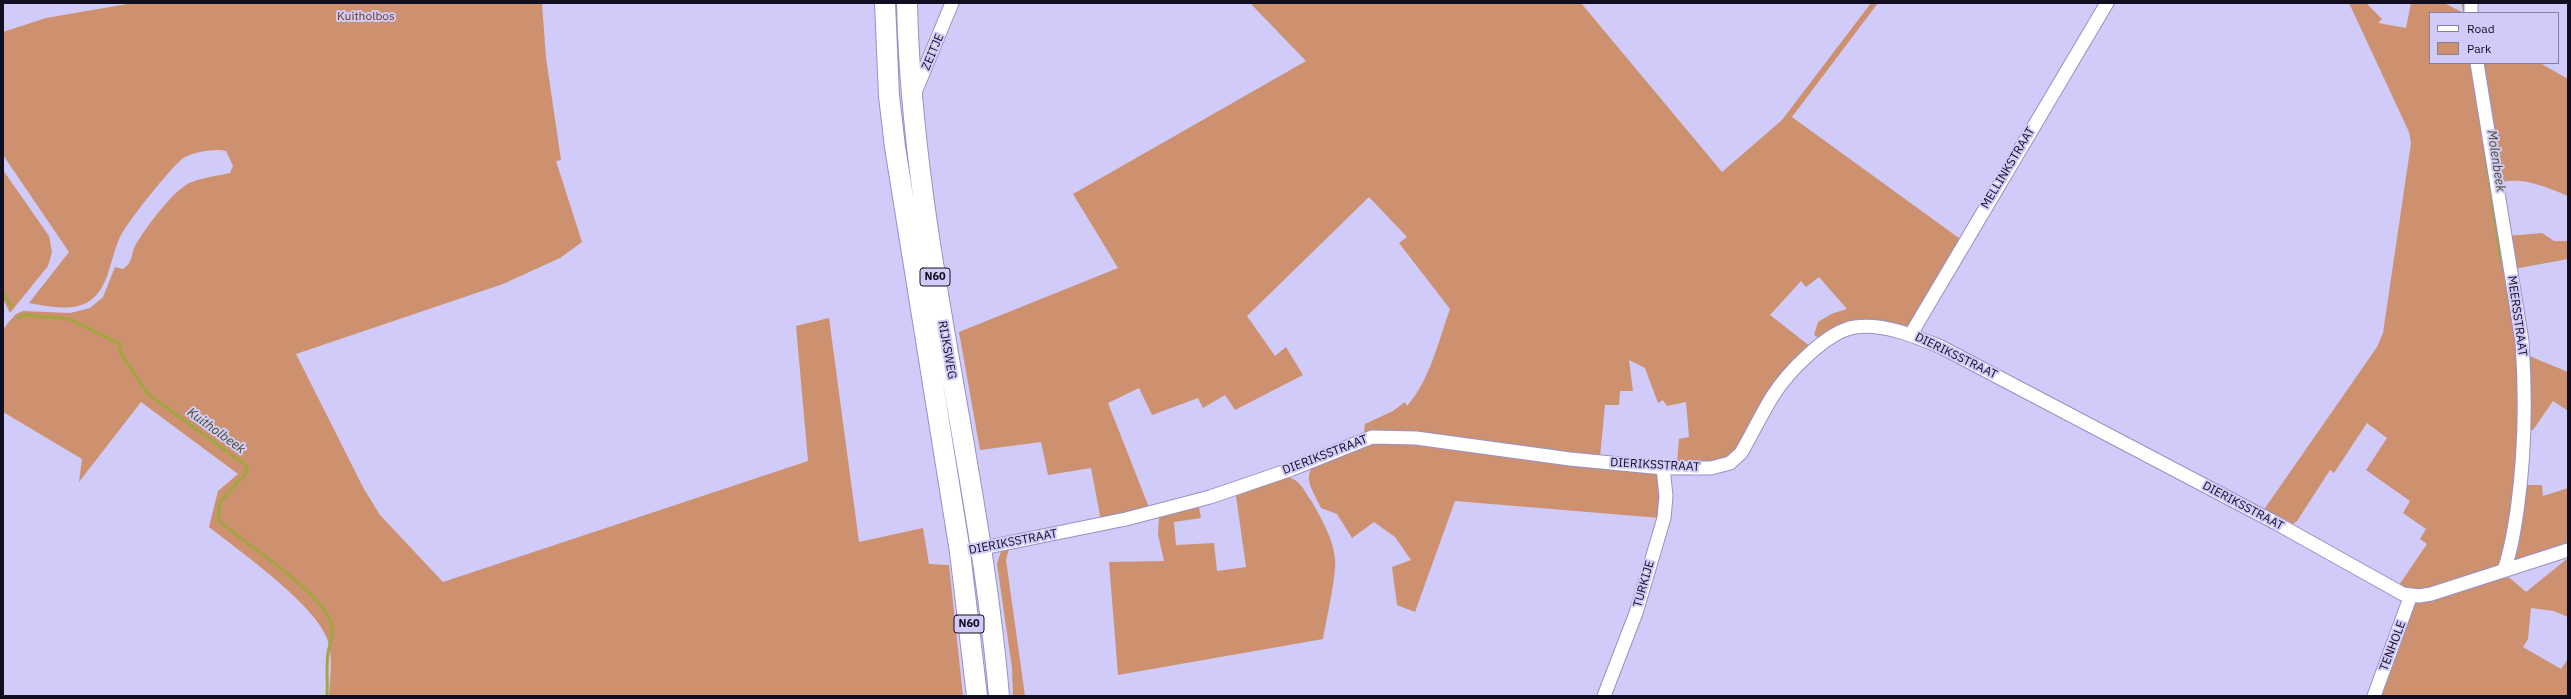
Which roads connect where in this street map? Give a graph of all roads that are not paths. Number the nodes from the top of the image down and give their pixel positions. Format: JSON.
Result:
{"nodes":[{"id":1,"x":885,"y":3,"type":"edge"},
{"id":2,"x":907,"y":3,"type":"edge"},
{"id":3,"x":952,"y":3,"type":"edge"},
{"id":4,"x":2107,"y":3,"type":"edge"},
{"id":5,"x":2477,"y":64,"type":"edge"},
{"id":6,"x":911,"y":100,"type":"junction"},
{"id":7,"x":1911,"y":334,"type":"junction"},
{"id":8,"x":1663,"y":468,"type":"junction"},
{"id":9,"x":982,"y":549,"type":"junction"},
{"id":10,"x":2568,"y":550,"type":"edge"},
{"id":11,"x":960,"y":552,"type":"junction"},
{"id":12,"x":2504,"y":570,"type":"junction"},
{"id":13,"x":2411,"y":595,"type":"junction"},
{"id":14,"x":977,"y":696,"type":"edge"},
{"id":15,"x":999,"y":696,"type":"edge"},
{"id":16,"x":1604,"y":696,"type":"edge"},
{"id":17,"x":2374,"y":696,"type":"edge"}],
"edges":[{"from":1,"to":11,"type":"highway","name":"RIJKSWEG","number":"N60"},
{"from":2,"to":6,"type":"highway","name":"RIJKSWEG","number":"N60"},
{"from":3,"to":6,"type":"street","name":"ZEITJE"},
{"from":4,"to":7,"type":"street","name":"MELLINKSTRAAT"},
{"from":5,"to":12,"type":"street","name":"MEERSSTRAAT"},
{"from":6,"to":9,"type":"highway","name":"RIJKSWEG","number":"N60"},
{"from":7,"to":8,"type":"street","name":"DIERIKSSTRAAT"},
{"from":7,"to":13,"type":"street","name":"DIERIKSSTRAAT"},
{"from":8,"to":9,"type":"street","name":"DIERIKSSTRAAT"},
{"from":8,"to":16,"type":"street","name":"TURKIJE"},
{"from":9,"to":11,"type":"street","name":"DIERIKSSTRAAT"},
{"from":9,"to":15,"type":"highway","name":"RIJKSWEG","number":"N60"},
{"from":10,"to":12,"type":"street","name":"DIERIKSSTRAAT"},
{"from":11,"to":14,"type":"highway","name":"RIJKSWEG","number":"N60"},
{"from":12,"to":13,"type":"street","name":"DIERIKSSTRAAT"},
{"from":13,"to":17,"type":"street","name":"TENHOLE"}]}
